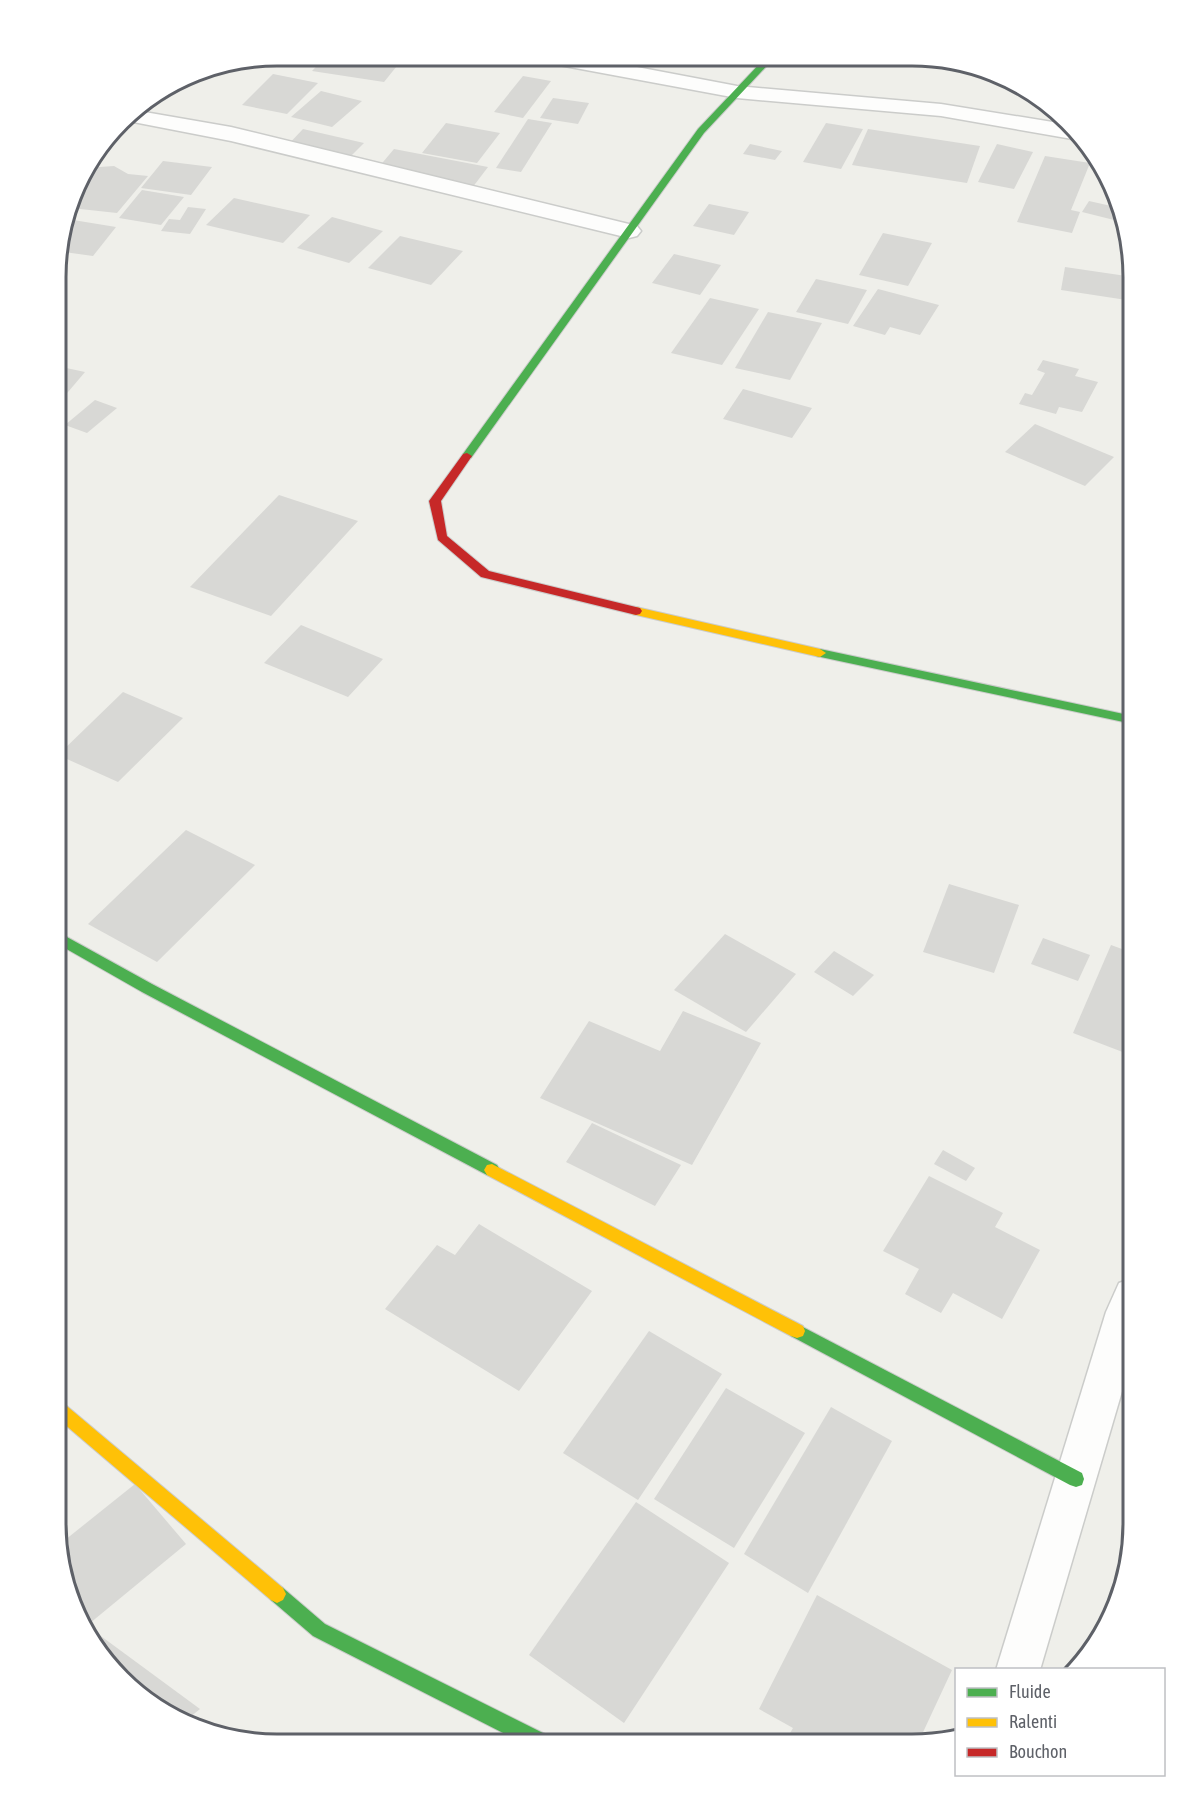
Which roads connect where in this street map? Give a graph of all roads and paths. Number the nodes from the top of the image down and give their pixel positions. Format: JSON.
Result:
{"nodes":[{"id":1,"x":597,"y":66,"type":"edge"},
{"id":2,"x":762,"y":66,"type":"edge"},
{"id":3,"x":737,"y":92,"type":"junction"},
{"id":4,"x":139,"y":117,"type":"edge"},
{"id":5,"x":1063,"y":130,"type":"edge"},
{"id":6,"x":629,"y":231,"type":"junction"},
{"id":7,"x":1123,"y":718,"type":"edge"},
{"id":8,"x":66,"y":942,"type":"edge"},
{"id":9,"x":1123,"y":1322,"type":"edge"},
{"id":10,"x":66,"y":1415,"type":"edge"},
{"id":11,"x":1076,"y":1479,"type":"junction"},
{"id":12,"x":1019,"y":1668,"type":"edge"},
{"id":13,"x":524,"y":1734,"type":"edge"}],
"edges":[{"from":1,"to":3,"type":"street"},
{"from":2,"to":3,"type":"street"},
{"from":3,"to":5,"type":"street"},
{"from":3,"to":6,"type":"street"},
{"from":4,"to":6,"type":"street"},
{"from":6,"to":7,"type":"street"},
{"from":8,"to":11,"type":"street"},
{"from":9,"to":11,"type":"street"},
{"from":10,"to":13,"type":"street"},
{"from":11,"to":12,"type":"street"}]}
